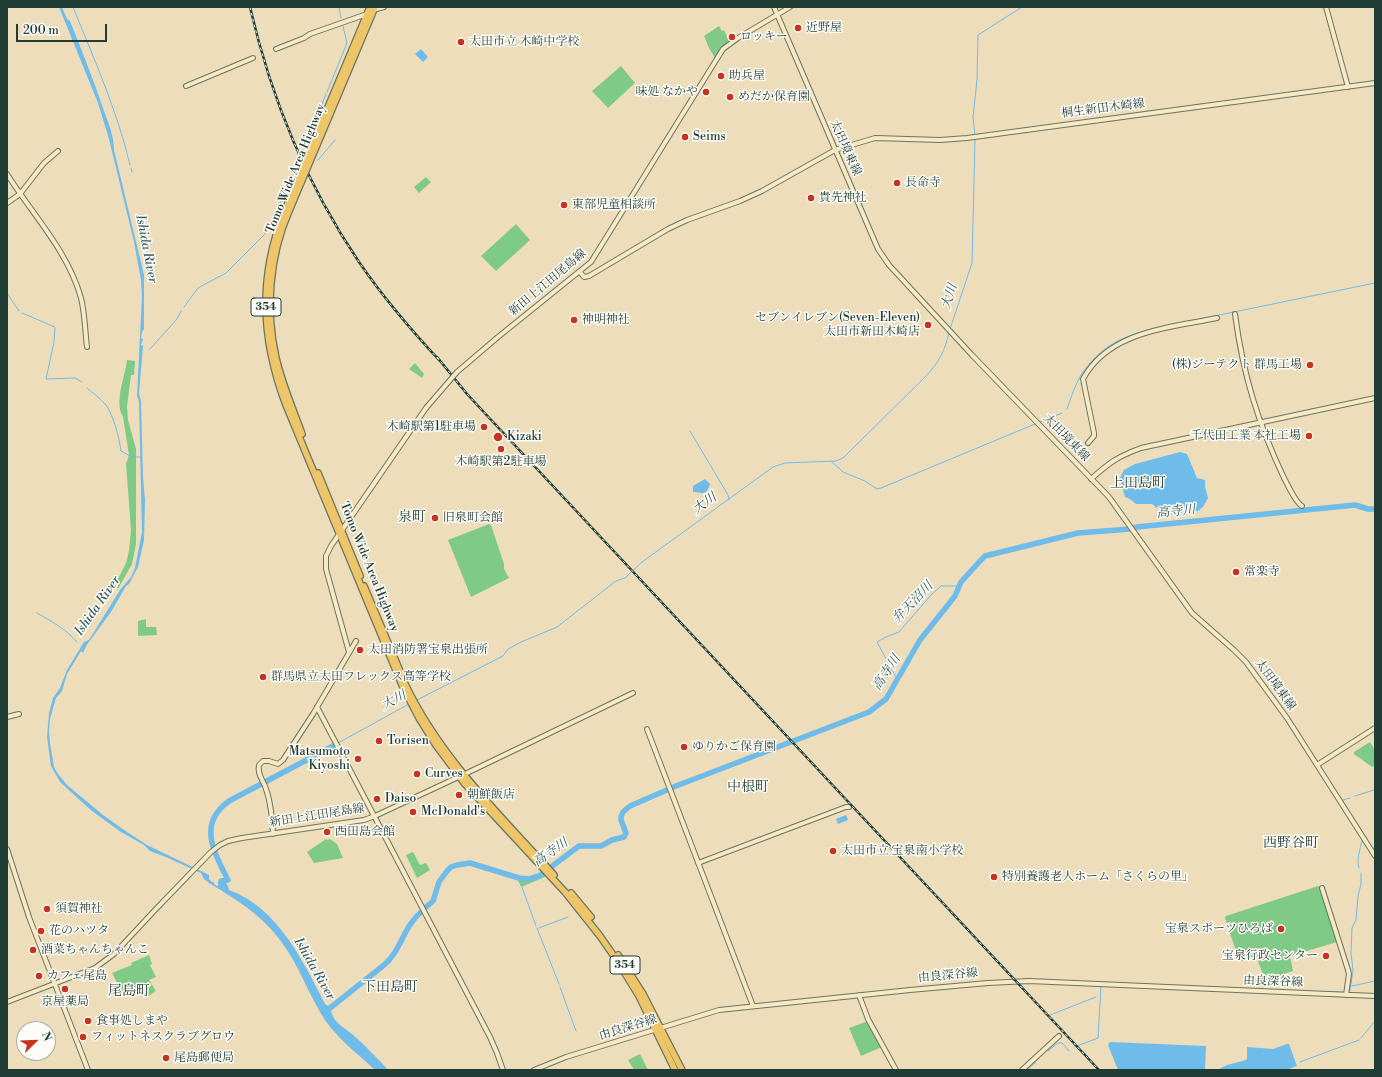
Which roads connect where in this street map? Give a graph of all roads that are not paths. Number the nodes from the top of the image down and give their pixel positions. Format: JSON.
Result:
{"nodes":[{"id":1,"x":384,"y":7,"type":"edge"},
{"id":2,"x":774,"y":7,"type":"edge"},
{"id":3,"x":790,"y":7,"type":"edge"},
{"id":4,"x":1326,"y":7,"type":"edge"},
{"id":5,"x":373,"y":8,"type":"edge"},
{"id":6,"x":368,"y":14,"type":"junction"},
{"id":7,"x":777,"y":14,"type":"junction"},
{"id":8,"x":276,"y":49,"type":"dead end"},
{"id":9,"x":254,"y":58,"type":"dead end"},
{"id":10,"x":1375,"y":83,"type":"edge"},
{"id":11,"x":186,"y":86,"type":"dead end"},
{"id":12,"x":1348,"y":87,"type":"junction"},
{"id":13,"x":328,"y":113,"type":"junction"},
{"id":14,"x":835,"y":150,"type":"junction"},
{"id":15,"x":58,"y":151,"type":"dead end"},
{"id":16,"x":7,"y":174,"type":"edge"},
{"id":17,"x":20,"y":194,"type":"junction"},
{"id":18,"x":7,"y":203,"type":"edge"},
{"id":19,"x":287,"y":211,"type":"junction"},
{"id":20,"x":580,"y":272,"type":"junction"},
{"id":21,"x":1235,"y":314,"type":"dead end"},
{"id":22,"x":1217,"y":318,"type":"dead end"},
{"id":23,"x":87,"y":347,"type":"dead end"},
{"id":24,"x":1375,"y":398,"type":"edge"},
{"id":25,"x":291,"y":403,"type":"junction"},
{"id":26,"x":294,"y":423,"type":"junction"},
{"id":27,"x":1260,"y":423,"type":"junction"},
{"id":28,"x":1088,"y":444,"type":"dead end"},
{"id":29,"x":1092,"y":479,"type":"junction"},
{"id":30,"x":1302,"y":506,"type":"dead end"},
{"id":31,"x":341,"y":532,"type":"junction"},
{"id":32,"x":344,"y":633,"type":"junction"},
{"id":33,"x":349,"y":652,"type":"junction"},
{"id":34,"x":633,"y":693,"type":"dead end"},
{"id":35,"x":317,"y":707,"type":"junction"},
{"id":36,"x":19,"y":714,"type":"dead end"},
{"id":37,"x":7,"y":717,"type":"edge"},
{"id":38,"x":647,"y":729,"type":"dead end"},
{"id":39,"x":1375,"y":729,"type":"edge"},
{"id":40,"x":1317,"y":764,"type":"junction"},
{"id":41,"x":462,"y":776,"type":"junction"},
{"id":42,"x":849,"y":808,"type":"dead end"},
{"id":43,"x":375,"y":816,"type":"junction"},
{"id":44,"x":274,"y":834,"type":"junction"},
{"id":45,"x":7,"y":849,"type":"edge"},
{"id":46,"x":1375,"y":856,"type":"edge"},
{"id":47,"x":698,"y":863,"type":"junction"},
{"id":48,"x":1322,"y":888,"type":"dead end"},
{"id":49,"x":54,"y":984,"type":"junction"},
{"id":50,"x":859,"y":995,"type":"junction"},
{"id":51,"x":1346,"y":995,"type":"junction"},
{"id":52,"x":1375,"y":996,"type":"edge"},
{"id":53,"x":7,"y":1002,"type":"edge"},
{"id":54,"x":752,"y":1006,"type":"junction"},
{"id":55,"x":658,"y":1029,"type":"junction"},
{"id":56,"x":1059,"y":1036,"type":"dead end"},
{"id":57,"x":88,"y":1070,"type":"edge"},
{"id":58,"x":503,"y":1070,"type":"edge"},
{"id":59,"x":534,"y":1070,"type":"edge"},
{"id":60,"x":675,"y":1070,"type":"edge"},
{"id":61,"x":682,"y":1070,"type":"edge"},
{"id":62,"x":896,"y":1070,"type":"edge"},
{"id":63,"x":1022,"y":1070,"type":"edge"}],
"edges":[{"from":1,"to":5,"type":"main road"},
{"from":2,"to":7,"type":"main road","name":"太田境東線"},
{"from":3,"to":7,"type":"main road","name":"新田上江田尾島線"},
{"from":4,"to":12,"type":"main road"},
{"from":5,"to":6,"type":"highway","name":"Tomo Wide Area Highway","number":"354"},
{"from":5,"to":13,"type":"highway","name":"Tomo Wide Area Highway","number":"354"},
{"from":6,"to":8,"type":"main road"},
{"from":6,"to":13,"type":"highway","name":"Tomo Wide Area Highway","number":"354"},
{"from":7,"to":14,"type":"main road","name":"太田境東線"},
{"from":7,"to":20,"type":"main road","name":"新田上江田尾島線"},
{"from":9,"to":11,"type":"main road"},
{"from":10,"to":12,"type":"main road","name":"桐生新田木崎線"},
{"from":12,"to":14,"type":"main road","name":"桐生新田木崎線"},
{"from":13,"to":19,"type":"highway","name":"Tomo Wide Area Highway","number":"354","bridge":true},
{"from":14,"to":20,"type":"main road","name":"桐生新田木崎線"},
{"from":14,"to":29,"type":"main road","name":"太田境東線"},
{"from":15,"to":17,"type":"main road"},
{"from":16,"to":17,"type":"main road"},
{"from":17,"to":18,"type":"main road"},
{"from":17,"to":23,"type":"main road"},
{"from":19,"to":25,"type":"highway","name":"Tomo Wide Area Highway","number":"354"},
{"from":19,"to":26,"type":"highway","name":"Tomo Wide Area Highway","number":"354"},
{"from":20,"to":31,"type":"main road","name":"新田上江田尾島線","bridge":true},
{"from":21,"to":27,"type":"main road"},
{"from":22,"to":28,"type":"main road"},
{"from":24,"to":27,"type":"main road"},
{"from":25,"to":26,"type":"highway"},
{"from":25,"to":31,"type":"highway","name":"Tomo Wide Area Highway","number":"354"},
{"from":26,"to":31,"type":"highway","name":"Tomo Wide Area Highway","number":"354"},
{"from":27,"to":29,"type":"main road"},
{"from":27,"to":30,"type":"main road"},
{"from":29,"to":40,"type":"main road","name":"太田境東線"},
{"from":31,"to":32,"type":"main road","name":"新田上江田尾島線"},
{"from":31,"to":41,"type":"highway","name":"Tomo Wide Area Highway","number":"354"},
{"from":32,"to":33,"type":"main road","name":"新田上江田尾島線"},
{"from":32,"to":33,"type":"main road"},
{"from":33,"to":35,"type":"main road"},
{"from":34,"to":41,"type":"main road","name":"新田上江田尾島線"},
{"from":35,"to":43,"type":"main road"},
{"from":35,"to":44,"type":"main road"},
{"from":36,"to":37,"type":"main road"},
{"from":38,"to":47,"type":"main road"},
{"from":39,"to":40,"type":"main road"},
{"from":40,"to":46,"type":"main road","name":"太田境東線"},
{"from":41,"to":43,"type":"main road","name":"新田上江田尾島線"},
{"from":41,"to":55,"type":"highway","name":"Tomo Wide Area Highway","number":"354"},
{"from":42,"to":47,"type":"main road"},
{"from":43,"to":44,"type":"main road","name":"新田上江田尾島線"},
{"from":43,"to":58,"type":"main road"},
{"from":44,"to":49,"type":"main road","name":"新田上江田尾島線"},
{"from":45,"to":49,"type":"main road"},
{"from":47,"to":54,"type":"main road"},
{"from":48,"to":51,"type":"main road"},
{"from":49,"to":53,"type":"main road"},
{"from":49,"to":57,"type":"main road"},
{"from":50,"to":51,"type":"main road","name":"由良深谷線"},
{"from":50,"to":54,"type":"main road","name":"由良深谷線"},
{"from":50,"to":62,"type":"main road"},
{"from":51,"to":52,"type":"main road","name":"由良深谷線"},
{"from":54,"to":55,"type":"main road","name":"由良深谷線"},
{"from":55,"to":59,"type":"main road","name":"由良深谷線"},
{"from":55,"to":60,"type":"highway","name":"Tomo Wide Area Highway","number":"354"},
{"from":55,"to":61,"type":"highway","name":"Tomo Wide Area Highway","number":"354"},
{"from":56,"to":63,"type":"main road"}]}
